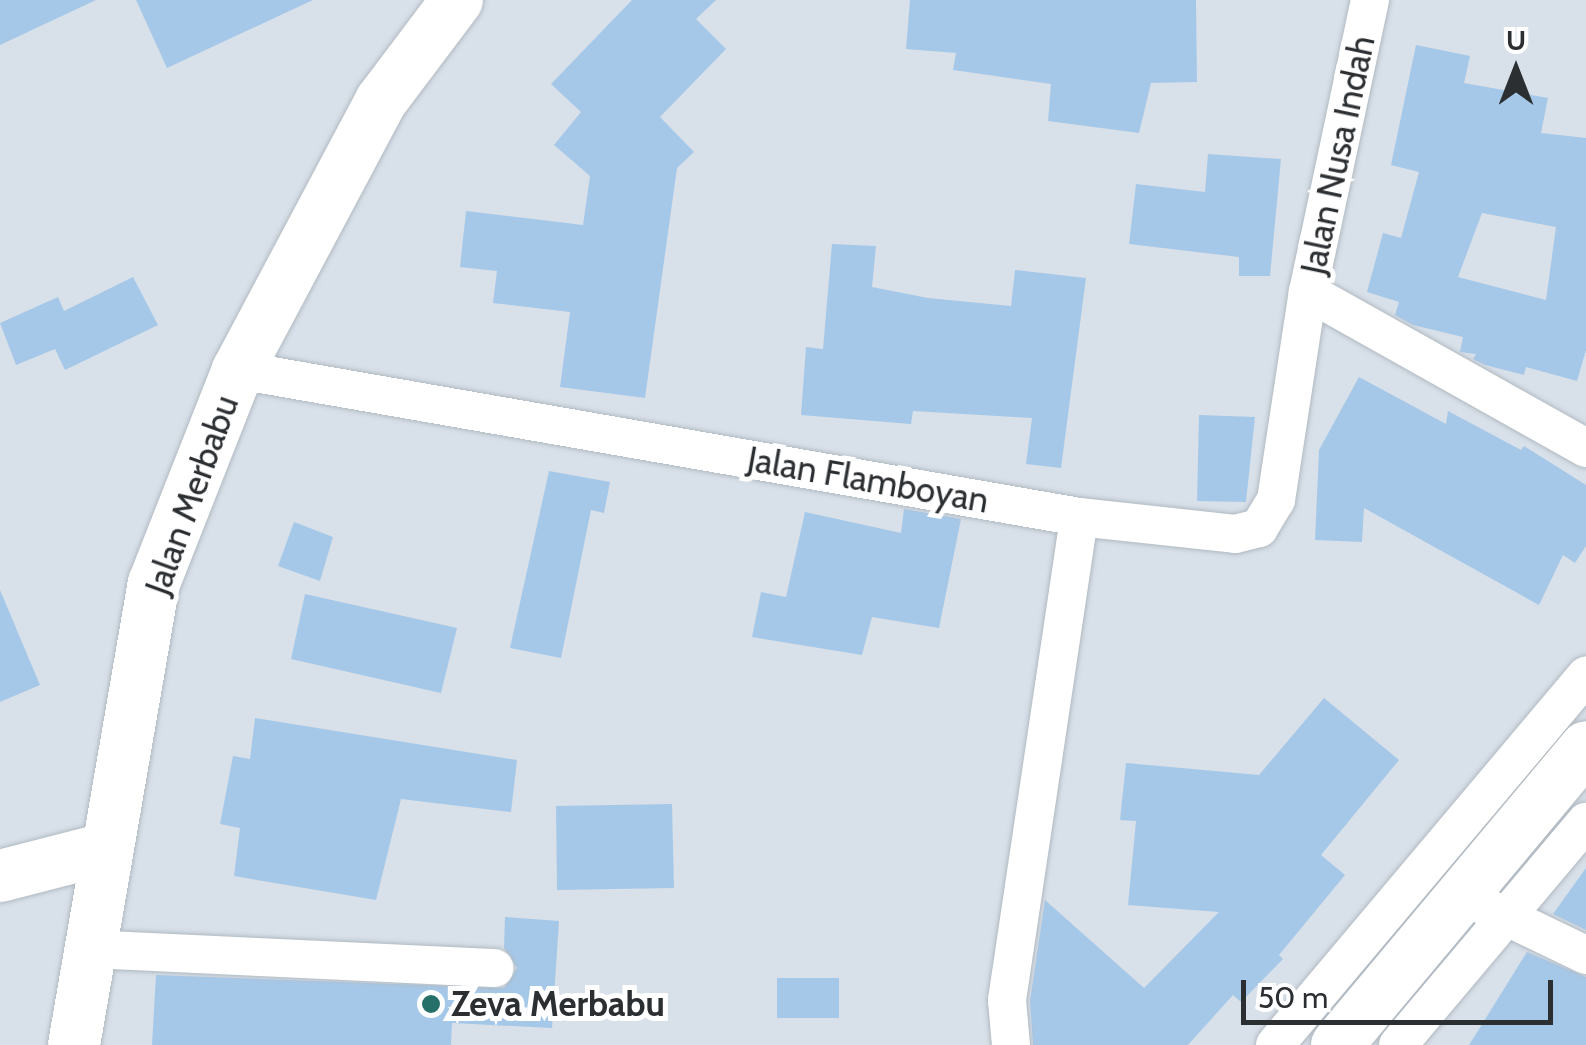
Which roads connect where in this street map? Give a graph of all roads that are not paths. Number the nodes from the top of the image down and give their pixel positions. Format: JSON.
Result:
{"nodes":[{"id":1,"x":458,"y":0,"type":"edge"},
{"id":2,"x":1370,"y":0,"type":"edge"},
{"id":3,"x":1308,"y":292,"type":"junction"},
{"id":4,"x":238,"y":370,"type":"junction"},
{"id":5,"x":1586,"y":448,"type":"edge"},
{"id":6,"x":1079,"y":517,"type":"junction"},
{"id":7,"x":1586,"y":676,"type":"edge"},
{"id":8,"x":1586,"y":747,"type":"edge"},
{"id":9,"x":1586,"y":822,"type":"edge"},
{"id":10,"x":105,"y":849,"type":"junction"},
{"id":11,"x":0,"y":876,"type":"edge"},
{"id":12,"x":1485,"y":906,"type":"junction"},
{"id":13,"x":90,"y":948,"type":"junction"},
{"id":14,"x":1586,"y":955,"type":"edge"},
{"id":15,"x":495,"y":968,"type":"dead end"},
{"id":16,"x":74,"y":1045,"type":"edge"},
{"id":17,"x":1010,"y":1045,"type":"edge"},
{"id":18,"x":1274,"y":1045,"type":"edge"},
{"id":19,"x":1337,"y":1045,"type":"edge"},
{"id":20,"x":1398,"y":1045,"type":"edge"}],
"edges":[{"from":1,"to":4,"type":"main road","name":"Jalan Merbabu"},
{"from":2,"to":3,"type":"street","name":"Jalan Nusa Indah"},
{"from":3,"to":5,"type":"street","name":"Jalan Nusa Indah"},
{"from":3,"to":6,"type":"street","name":"Jalan Flamboyan"},
{"from":4,"to":6,"type":"street","name":"Jalan Flamboyan"},
{"from":4,"to":10,"type":"main road","name":"Jalan Merbabu"},
{"from":6,"to":17,"type":"street"},
{"from":7,"to":18,"type":"street"},
{"from":8,"to":12,"type":"main road"},
{"from":9,"to":12,"type":"street"},
{"from":10,"to":11,"type":"main road"},
{"from":10,"to":13,"type":"main road","name":"Jalan Merbabu"},
{"from":12,"to":14,"type":"street"},
{"from":12,"to":19,"type":"main road"},
{"from":12,"to":20,"type":"street"},
{"from":13,"to":15,"type":"street"},
{"from":13,"to":16,"type":"main road","name":"Jalan Merbabu"}]}
